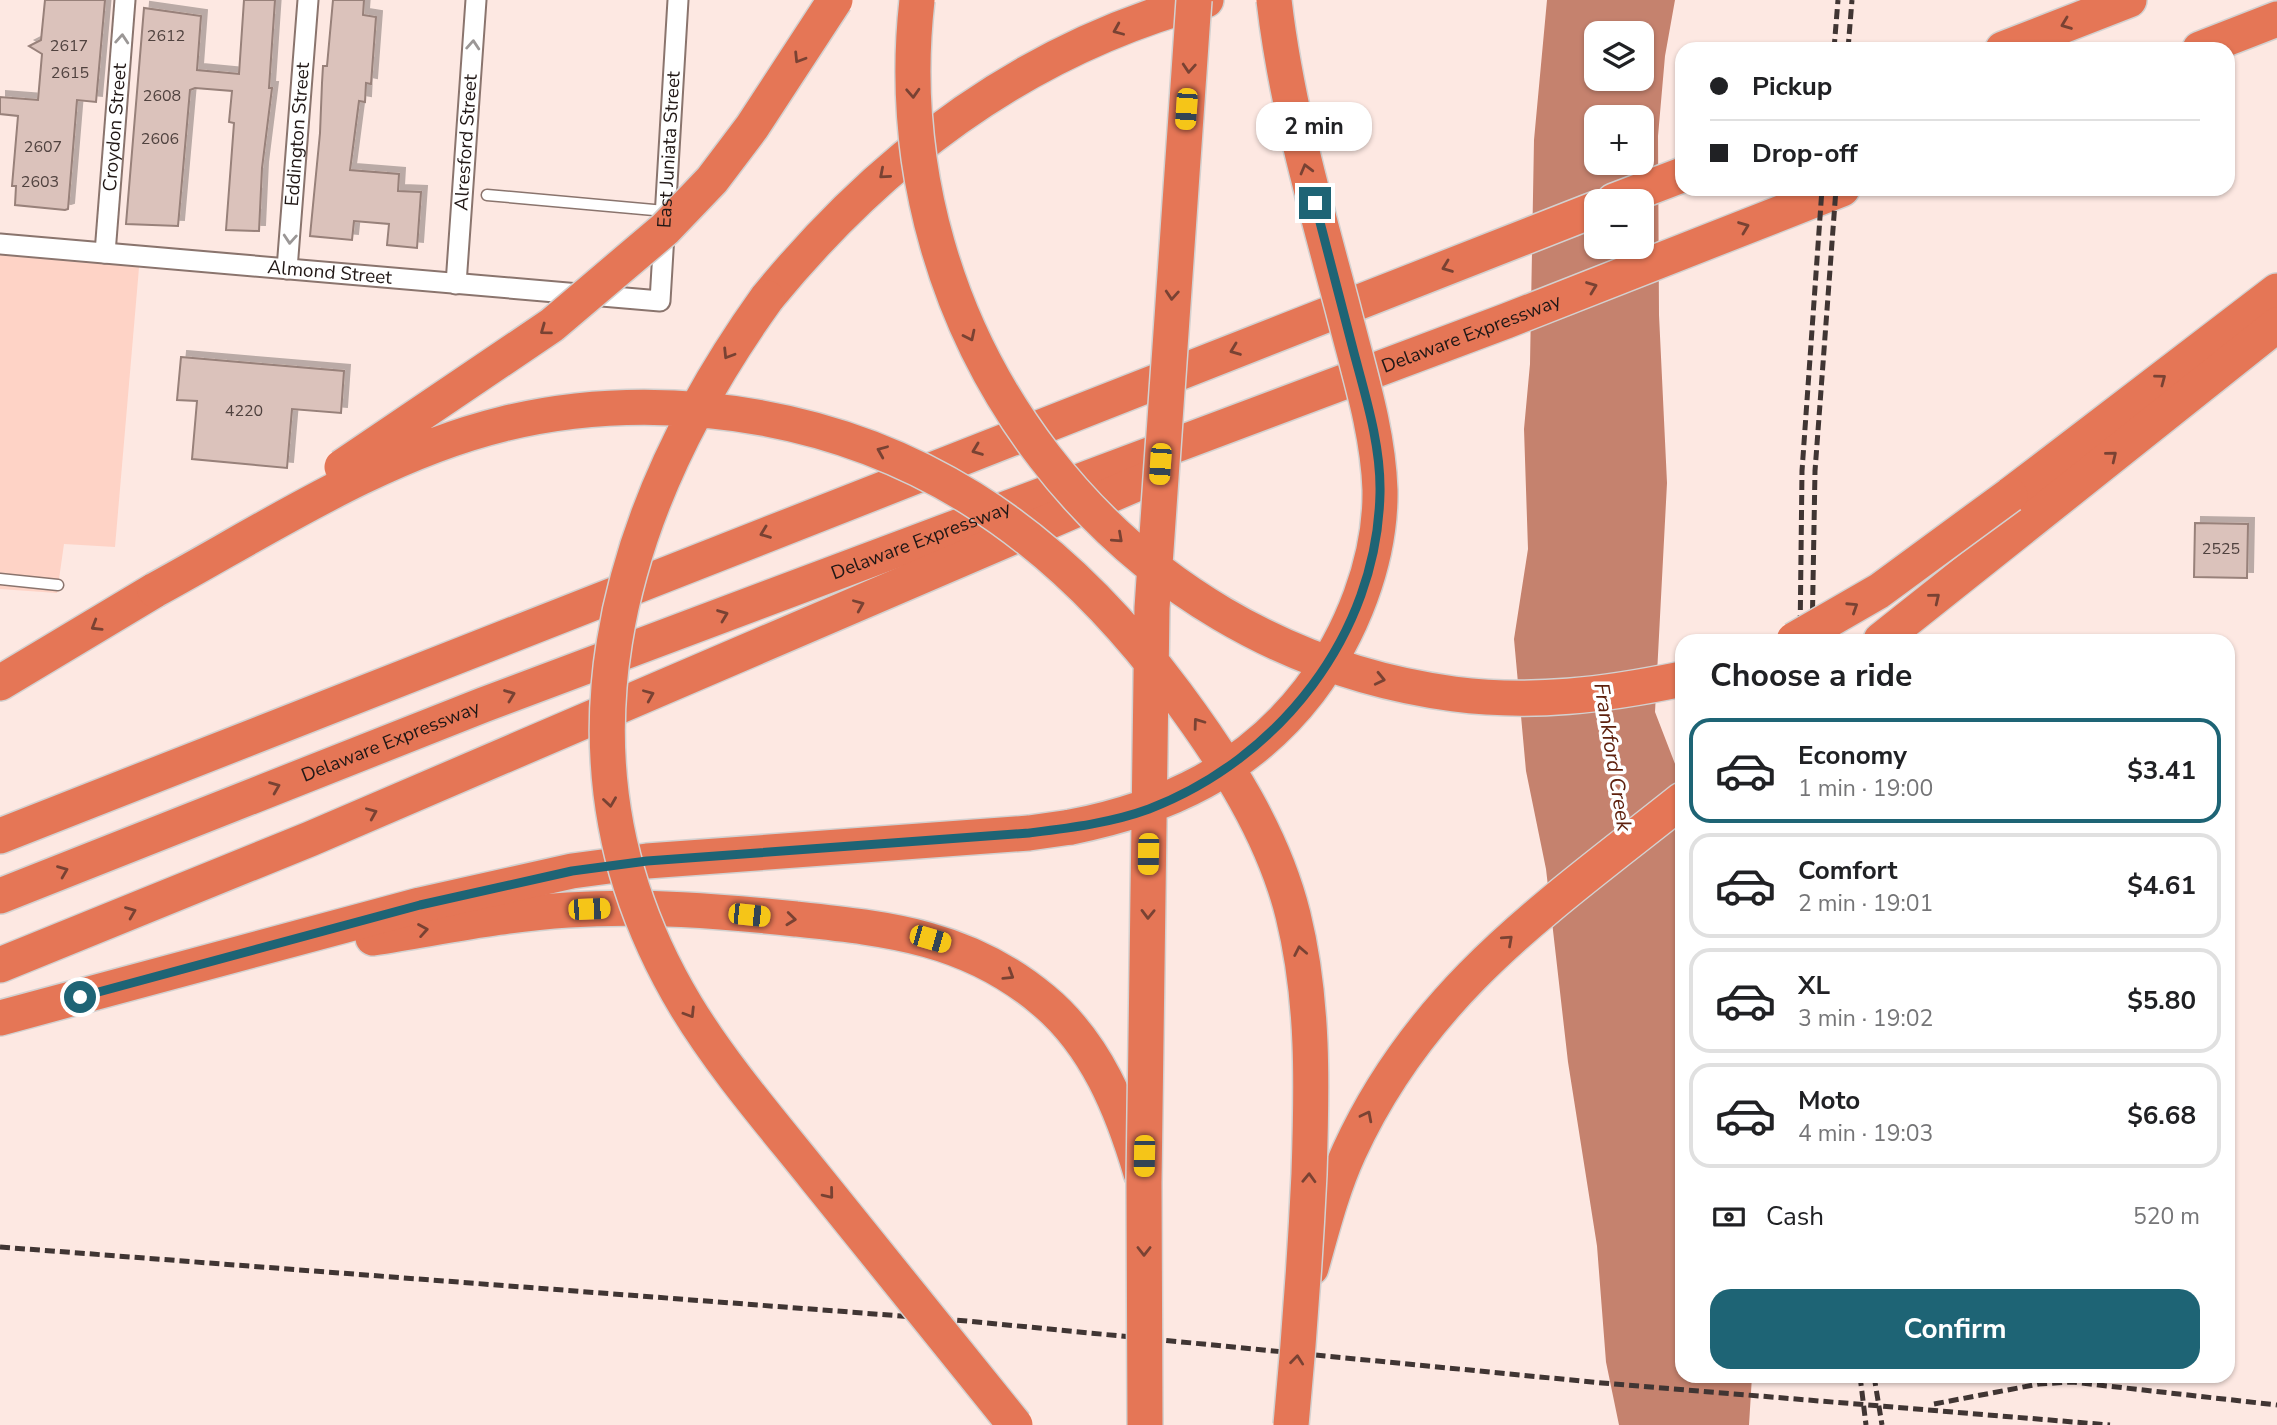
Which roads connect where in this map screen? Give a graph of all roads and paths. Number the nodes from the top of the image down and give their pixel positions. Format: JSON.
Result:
{"nodes":[{"id":1,"x":125,"y":0,"type":"edge"},
{"id":2,"x":308,"y":0,"type":"edge"},
{"id":3,"x":476,"y":0,"type":"edge"},
{"id":4,"x":678,"y":0,"type":"edge"},
{"id":5,"x":835,"y":0,"type":"edge"},
{"id":6,"x":916,"y":0,"type":"edge"},
{"id":7,"x":1194,"y":0,"type":"edge"},
{"id":8,"x":1206,"y":0,"type":"edge"},
{"id":9,"x":1274,"y":0,"type":"edge"},
{"id":10,"x":2129,"y":0,"type":"edge"},
{"id":11,"x":2277,"y":19,"type":"edge"},
{"id":12,"x":2021,"y":42,"type":"edge"},
{"id":13,"x":2218,"y":42,"type":"edge"},
{"id":14,"x":1675,"y":177,"type":"edge"},
{"id":15,"x":1645,"y":189,"type":"edge"},
{"id":16,"x":487,"y":195,"type":"dead end"},
{"id":17,"x":1824,"y":196,"type":"edge"},
{"id":18,"x":666,"y":211,"type":"junction"},
{"id":19,"x":1584,"y":214,"type":"edge"},
{"id":20,"x":0,"y":244,"type":"edge"},
{"id":21,"x":105,"y":253,"type":"junction"},
{"id":22,"x":287,"y":269,"type":"junction"},
{"id":23,"x":456,"y":284,"type":"junction"},
{"id":24,"x":2277,"y":291,"type":"edge"},
{"id":25,"x":660,"y":301,"type":"joint"},
{"id":26,"x":1506,"y":321,"type":"junction"},
{"id":27,"x":2277,"y":325,"type":"edge"},
{"id":28,"x":0,"y":579,"type":"edge"},
{"id":29,"x":58,"y":585,"type":"dead end"},
{"id":30,"x":155,"y":590,"type":"junction"},
{"id":31,"x":1806,"y":634,"type":"edge"},
{"id":32,"x":1889,"y":634,"type":"edge"},
{"id":33,"x":1675,"y":680,"type":"edge"},
{"id":34,"x":0,"y":683,"type":"edge"},
{"id":35,"x":1675,"y":806,"type":"edge"},
{"id":36,"x":0,"y":836,"type":"edge"},
{"id":37,"x":0,"y":896,"type":"edge"},
{"id":38,"x":0,"y":965,"type":"edge"},
{"id":39,"x":187,"y":970,"type":"junction"},
{"id":40,"x":0,"y":1018,"type":"edge"},
{"id":41,"x":1144,"y":1183,"type":"junction"},
{"id":42,"x":1304,"y":1295,"type":"junction"},
{"id":43,"x":1015,"y":1425,"type":"edge"},
{"id":44,"x":1145,"y":1425,"type":"edge"},
{"id":45,"x":1291,"y":1425,"type":"edge"}],
"edges":[{"from":21,"to":1,"type":"street","name":"Croydon Street","one_way":true},
{"from":2,"to":22,"type":"street","name":"Eddington Street","one_way":true},
{"from":23,"to":3,"type":"street","name":"Alresford Street","one_way":true},
{"from":4,"to":18,"type":"street","name":"East Juniata Street"},
{"from":5,"to":30,"type":"highway","one_way":true,"bridge":true},
{"from":6,"to":33,"type":"highway","one_way":true,"bridge":true},
{"from":7,"to":41,"type":"highway","one_way":true,"bridge":true},
{"from":8,"to":43,"type":"highway","one_way":true,"bridge":true},
{"from":39,"to":9,"type":"highway","one_way":true,"bridge":true},
{"from":10,"to":12,"type":"highway","one_way":true},
{"from":11,"to":13,"type":"highway"},
{"from":14,"to":15,"type":"highway"},
{"from":16,"to":18,"type":"lane"},
{"from":26,"to":17,"type":"highway","name":"Delaware Expressway","one_way":true},
{"from":18,"to":25,"type":"street","name":"East Juniata Street"},
{"from":19,"to":36,"type":"highway","one_way":true},
{"from":20,"to":21,"type":"street","name":"Almond Street"},
{"from":21,"to":22,"type":"street","name":"Almond Street"},
{"from":22,"to":23,"type":"street","name":"Almond Street"},
{"from":23,"to":25,"type":"street","name":"Almond Street"},
{"from":31,"to":24,"type":"highway","one_way":true,"bridge":true},
{"from":37,"to":26,"type":"highway","name":"Delaware Expressway","one_way":true},
{"from":38,"to":26,"type":"highway","one_way":true},
{"from":32,"to":27,"type":"highway","one_way":true},
{"from":28,"to":29,"type":"lane"},
{"from":30,"to":34,"type":"highway","one_way":true},
{"from":42,"to":30,"type":"highway","one_way":true,"bridge":true},
{"from":42,"to":35,"type":"highway","one_way":true},
{"from":39,"to":40,"type":"highway"},
{"from":39,"to":41,"type":"highway","one_way":true,"bridge":true},
{"from":41,"to":44,"type":"highway","one_way":true,"bridge":true},
{"from":45,"to":42,"type":"highway","one_way":true,"bridge":true}]}
